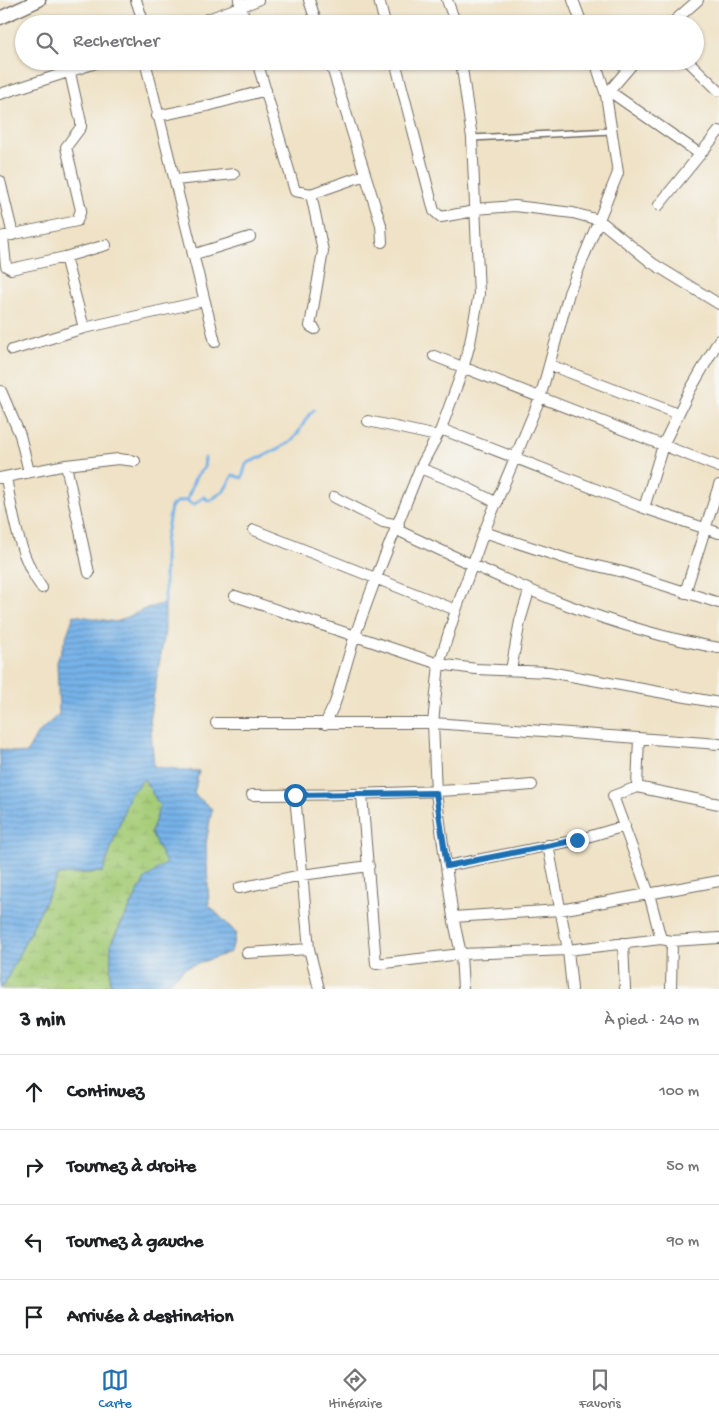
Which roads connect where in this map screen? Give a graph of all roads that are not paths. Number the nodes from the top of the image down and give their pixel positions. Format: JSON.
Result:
{"nodes":[{"id":1,"x":39,"y":0,"type":"edge"},
{"id":2,"x":136,"y":0,"type":"edge"},
{"id":3,"x":258,"y":0,"type":"edge"},
{"id":4,"x":309,"y":0,"type":"edge"},
{"id":5,"x":379,"y":0,"type":"edge"},
{"id":6,"x":447,"y":0,"type":"edge"},
{"id":7,"x":573,"y":0,"type":"edge"},
{"id":8,"x":698,"y":0,"type":"edge"},
{"id":9,"x":21,"y":4,"type":"edge"},
{"id":10,"x":240,"y":4,"type":"edge"},
{"id":11,"x":141,"y":15,"type":"edge"},
{"id":12,"x":215,"y":15,"type":"edge"},
{"id":13,"x":314,"y":15,"type":"edge"},
{"id":14,"x":383,"y":15,"type":"edge"},
{"id":15,"x":453,"y":15,"type":"edge"},
{"id":16,"x":579,"y":15,"type":"edge"},
{"id":17,"x":681,"y":15,"type":"edge"},
{"id":18,"x":0,"y":18,"type":"edge"},
{"id":19,"x":78,"y":70,"type":"edge"},
{"id":20,"x":147,"y":70,"type":"edge"},
{"id":21,"x":260,"y":70,"type":"edge"},
{"id":22,"x":333,"y":70,"type":"edge"},
{"id":23,"x":397,"y":70,"type":"edge"},
{"id":24,"x":462,"y":70,"type":"edge"},
{"id":25,"x":599,"y":70,"type":"edge"},
{"id":26,"x":627,"y":70,"type":"edge"},
{"id":27,"x":697,"y":70,"type":"edge"},
{"id":28,"x":70,"y":73,"type":"junction"},
{"id":29,"x":266,"y":90,"type":"junction"},
{"id":30,"x":719,"y":91,"type":"edge"},
{"id":31,"x":608,"y":93,"type":"junction"},
{"id":32,"x":0,"y":94,"type":"edge"},
{"id":33,"x":157,"y":116,"type":"junction"},
{"id":34,"x":612,"y":131,"type":"junction"},
{"id":35,"x":719,"y":131,"type":"edge"},
{"id":36,"x":472,"y":138,"type":"junction"},
{"id":37,"x":700,"y":154,"type":"junction"},
{"id":38,"x":234,"y":174,"type":"dead end"},
{"id":39,"x":365,"y":175,"type":"junction"},
{"id":40,"x":175,"y":180,"type":"junction"},
{"id":41,"x":0,"y":181,"type":"edge"},
{"id":42,"x":311,"y":194,"type":"junction"},
{"id":43,"x":659,"y":205,"type":"dead end"},
{"id":44,"x":475,"y":210,"type":"junction"},
{"id":45,"x":599,"y":220,"type":"junction"},
{"id":46,"x":5,"y":236,"type":"edge"},
{"id":47,"x":250,"y":237,"type":"dead end"},
{"id":48,"x":382,"y":242,"type":"dead end"},
{"id":49,"x":106,"y":245,"type":"dead end"},
{"id":50,"x":192,"y":255,"type":"junction"},
{"id":51,"x":65,"y":258,"type":"junction"},
{"id":52,"x":204,"y":301,"type":"junction"},
{"id":53,"x":719,"y":304,"type":"edge"},
{"id":54,"x":84,"y":328,"type":"junction"},
{"id":55,"x":315,"y":329,"type":"dead end"},
{"id":56,"x":719,"y":340,"type":"edge"},
{"id":57,"x":215,"y":342,"type":"dead end"},
{"id":58,"x":12,"y":350,"type":"dead end"},
{"id":59,"x":434,"y":356,"type":"dead end"},
{"id":60,"x":550,"y":365,"type":"junction"},
{"id":61,"x":463,"y":369,"type":"junction"},
{"id":62,"x":1,"y":391,"type":"edge"},
{"id":63,"x":540,"y":398,"type":"junction"},
{"id":64,"x":678,"y":414,"type":"junction"},
{"id":65,"x":368,"y":421,"type":"dead end"},
{"id":66,"x":439,"y":432,"type":"junction"},
{"id":67,"x":663,"y":445,"type":"junction"},
{"id":68,"x":517,"y":458,"type":"junction"},
{"id":69,"x":135,"y":461,"type":"dead end"},
{"id":70,"x":66,"y":465,"type":"junction"},
{"id":71,"x":719,"y":467,"type":"edge"},
{"id":72,"x":420,"y":468,"type":"junction"},
{"id":73,"x":29,"y":472,"type":"junction"},
{"id":74,"x":3,"y":478,"type":"edge"},
{"id":75,"x":719,"y":485,"type":"edge"},
{"id":76,"x":334,"y":497,"type":"dead end"},
{"id":77,"x":497,"y":503,"type":"junction"},
{"id":78,"x":644,"y":508,"type":"junction"},
{"id":79,"x":398,"y":528,"type":"junction"},
{"id":80,"x":706,"y":528,"type":"junction"},
{"id":81,"x":254,"y":530,"type":"dead end"},
{"id":82,"x":484,"y":532,"type":"junction"},
{"id":83,"x":719,"y":533,"type":"edge"},
{"id":84,"x":472,"y":565,"type":"junction"},
{"id":85,"x":88,"y":574,"type":"dead end"},
{"id":86,"x":376,"y":578,"type":"junction"},
{"id":87,"x":42,"y":588,"type":"dead end"},
{"id":88,"x":529,"y":591,"type":"junction"},
{"id":89,"x":685,"y":593,"type":"junction"},
{"id":90,"x":235,"y":596,"type":"dead end"},
{"id":91,"x":719,"y":603,"type":"edge"},
{"id":92,"x":456,"y":610,"type":"junction"},
{"id":93,"x":354,"y":638,"type":"junction"},
{"id":94,"x":719,"y":648,"type":"edge"},
{"id":95,"x":439,"y":664,"type":"junction"},
{"id":96,"x":511,"y":670,"type":"junction"},
{"id":97,"x":719,"y":703,"type":"edge"},
{"id":98,"x":216,"y":723,"type":"dead end"},
{"id":99,"x":433,"y":723,"type":"junction"},
{"id":100,"x":325,"y":724,"type":"junction"},
{"id":101,"x":639,"y":738,"type":"junction"},
{"id":102,"x":719,"y":744,"type":"edge"},
{"id":103,"x":532,"y":785,"type":"dead end"},
{"id":104,"x":637,"y":787,"type":"junction"},
{"id":105,"x":436,"y":793,"type":"junction"},
{"id":106,"x":252,"y":794,"type":"dead end"},
{"id":107,"x":295,"y":795,"type":"junction"},
{"id":108,"x":362,"y":795,"type":"junction"},
{"id":109,"x":719,"y":804,"type":"edge"},
{"id":110,"x":625,"y":826,"type":"junction"},
{"id":111,"x":548,"y":845,"type":"junction"},
{"id":112,"x":369,"y":866,"type":"junction"},
{"id":113,"x":447,"y":866,"type":"junction"},
{"id":114,"x":302,"y":875,"type":"junction"},
{"id":115,"x":719,"y":881,"type":"edge"},
{"id":116,"x":238,"y":888,"type":"dead end"},
{"id":117,"x":649,"y":894,"type":"junction"},
{"id":118,"x":560,"y":910,"type":"junction"},
{"id":119,"x":453,"y":917,"type":"junction"},
{"id":120,"x":719,"y":938,"type":"edge"},
{"id":121,"x":667,"y":940,"type":"junction"},
{"id":122,"x":623,"y":943,"type":"junction"},
{"id":123,"x":309,"y":949,"type":"junction"},
{"id":124,"x":568,"y":950,"type":"junction"},
{"id":125,"x":247,"y":952,"type":"dead end"},
{"id":126,"x":461,"y":954,"type":"junction"},
{"id":127,"x":319,"y":989,"type":"edge"},
{"id":128,"x":462,"y":989,"type":"edge"},
{"id":129,"x":572,"y":989,"type":"edge"},
{"id":130,"x":625,"y":989,"type":"edge"},
{"id":131,"x":671,"y":989,"type":"edge"}],
"edges":[{"from":1,"to":9,"type":"street"},
{"from":2,"to":11,"type":"street"},
{"from":3,"to":10,"type":"street"},
{"from":4,"to":13,"type":"street"},
{"from":5,"to":14,"type":"street"},
{"from":6,"to":15,"type":"street"},
{"from":7,"to":16,"type":"street"},
{"from":8,"to":17,"type":"street"},
{"from":9,"to":18,"type":"street"},
{"from":10,"to":12,"type":"street"},
{"from":19,"to":28,"type":"street"},
{"from":20,"to":33,"type":"street"},
{"from":21,"to":29,"type":"street"},
{"from":22,"to":39,"type":"street"},
{"from":23,"to":44,"type":"street"},
{"from":24,"to":36,"type":"street"},
{"from":25,"to":31,"type":"street"},
{"from":26,"to":31,"type":"street"},
{"from":27,"to":30,"type":"street"},
{"from":28,"to":32,"type":"street"},
{"from":28,"to":46,"type":"street"},
{"from":29,"to":33,"type":"street"},
{"from":29,"to":42,"type":"street"},
{"from":31,"to":34,"type":"street"},
{"from":31,"to":37,"type":"street"},
{"from":33,"to":40,"type":"street"},
{"from":34,"to":36,"type":"lane"},
{"from":34,"to":45,"type":"street"},
{"from":35,"to":37,"type":"street"},
{"from":36,"to":44,"type":"street"},
{"from":37,"to":43,"type":"street"},
{"from":38,"to":40,"type":"street"},
{"from":39,"to":42,"type":"street"},
{"from":39,"to":48,"type":"street"},
{"from":40,"to":50,"type":"street"},
{"from":41,"to":46,"type":"street"},
{"from":42,"to":55,"type":"street"},
{"from":44,"to":45,"type":"street"},
{"from":44,"to":61,"type":"street"},
{"from":45,"to":53,"type":"street"},
{"from":45,"to":60,"type":"street"},
{"from":46,"to":51,"type":"street"},
{"from":47,"to":50,"type":"street"},
{"from":49,"to":51,"type":"street"},
{"from":50,"to":52,"type":"street"},
{"from":51,"to":54,"type":"street"},
{"from":52,"to":54,"type":"street"},
{"from":52,"to":57,"type":"street"},
{"from":54,"to":58,"type":"street"},
{"from":56,"to":64,"type":"street"},
{"from":59,"to":61,"type":"street"},
{"from":60,"to":63,"type":"street"},
{"from":60,"to":64,"type":"street"},
{"from":61,"to":63,"type":"street"},
{"from":61,"to":66,"type":"street"},
{"from":62,"to":73,"type":"street"},
{"from":63,"to":67,"type":"street"},
{"from":63,"to":68,"type":"street"},
{"from":64,"to":67,"type":"street"},
{"from":65,"to":66,"type":"street"},
{"from":66,"to":68,"type":"street"},
{"from":66,"to":72,"type":"street"},
{"from":67,"to":71,"type":"street"},
{"from":67,"to":78,"type":"street"},
{"from":68,"to":77,"type":"street"},
{"from":68,"to":78,"type":"street"},
{"from":69,"to":70,"type":"street"},
{"from":70,"to":73,"type":"street"},
{"from":70,"to":85,"type":"street"},
{"from":72,"to":77,"type":"street"},
{"from":72,"to":79,"type":"street"},
{"from":73,"to":74,"type":"street"},
{"from":74,"to":87,"type":"street"},
{"from":75,"to":80,"type":"street"},
{"from":76,"to":79,"type":"street"},
{"from":77,"to":82,"type":"street"},
{"from":78,"to":80,"type":"street"},
{"from":79,"to":84,"type":"street"},
{"from":79,"to":86,"type":"street"},
{"from":80,"to":83,"type":"street"},
{"from":80,"to":89,"type":"street"},
{"from":81,"to":86,"type":"street"},
{"from":82,"to":84,"type":"street"},
{"from":82,"to":89,"type":"street"},
{"from":84,"to":88,"type":"street"},
{"from":84,"to":92,"type":"street"},
{"from":86,"to":92,"type":"street"},
{"from":86,"to":93,"type":"street"},
{"from":88,"to":94,"type":"street"},
{"from":88,"to":96,"type":"street"},
{"from":89,"to":91,"type":"street"},
{"from":90,"to":93,"type":"street"},
{"from":92,"to":95,"type":"street"},
{"from":93,"to":95,"type":"street"},
{"from":93,"to":100,"type":"street"},
{"from":95,"to":96,"type":"street"},
{"from":95,"to":99,"type":"street"},
{"from":96,"to":97,"type":"street"},
{"from":98,"to":100,"type":"street"},
{"from":99,"to":100,"type":"street"},
{"from":99,"to":101,"type":"street"},
{"from":99,"to":105,"type":"street"},
{"from":101,"to":102,"type":"street"},
{"from":101,"to":104,"type":"street"},
{"from":103,"to":105,"type":"street"},
{"from":104,"to":109,"type":"street"},
{"from":104,"to":110,"type":"street"},
{"from":105,"to":108,"type":"street"},
{"from":105,"to":113,"type":"street"},
{"from":106,"to":107,"type":"street"},
{"from":107,"to":108,"type":"street"},
{"from":107,"to":114,"type":"street"},
{"from":108,"to":112,"type":"street"},
{"from":110,"to":111,"type":"street"},
{"from":110,"to":117,"type":"street"},
{"from":111,"to":113,"type":"street"},
{"from":111,"to":118,"type":"street"},
{"from":112,"to":114,"type":"street"},
{"from":112,"to":126,"type":"street"},
{"from":113,"to":119,"type":"street"},
{"from":114,"to":116,"type":"street"},
{"from":114,"to":123,"type":"street"},
{"from":115,"to":117,"type":"street"},
{"from":117,"to":118,"type":"street"},
{"from":117,"to":121,"type":"street"},
{"from":118,"to":119,"type":"street"},
{"from":118,"to":124,"type":"street"},
{"from":119,"to":126,"type":"street"},
{"from":120,"to":121,"type":"street"},
{"from":121,"to":122,"type":"street"},
{"from":121,"to":131,"type":"street"},
{"from":122,"to":124,"type":"street"},
{"from":122,"to":130,"type":"street"},
{"from":123,"to":125,"type":"street"},
{"from":123,"to":127,"type":"street"},
{"from":124,"to":126,"type":"street"},
{"from":124,"to":129,"type":"street"},
{"from":126,"to":128,"type":"street"}]}
